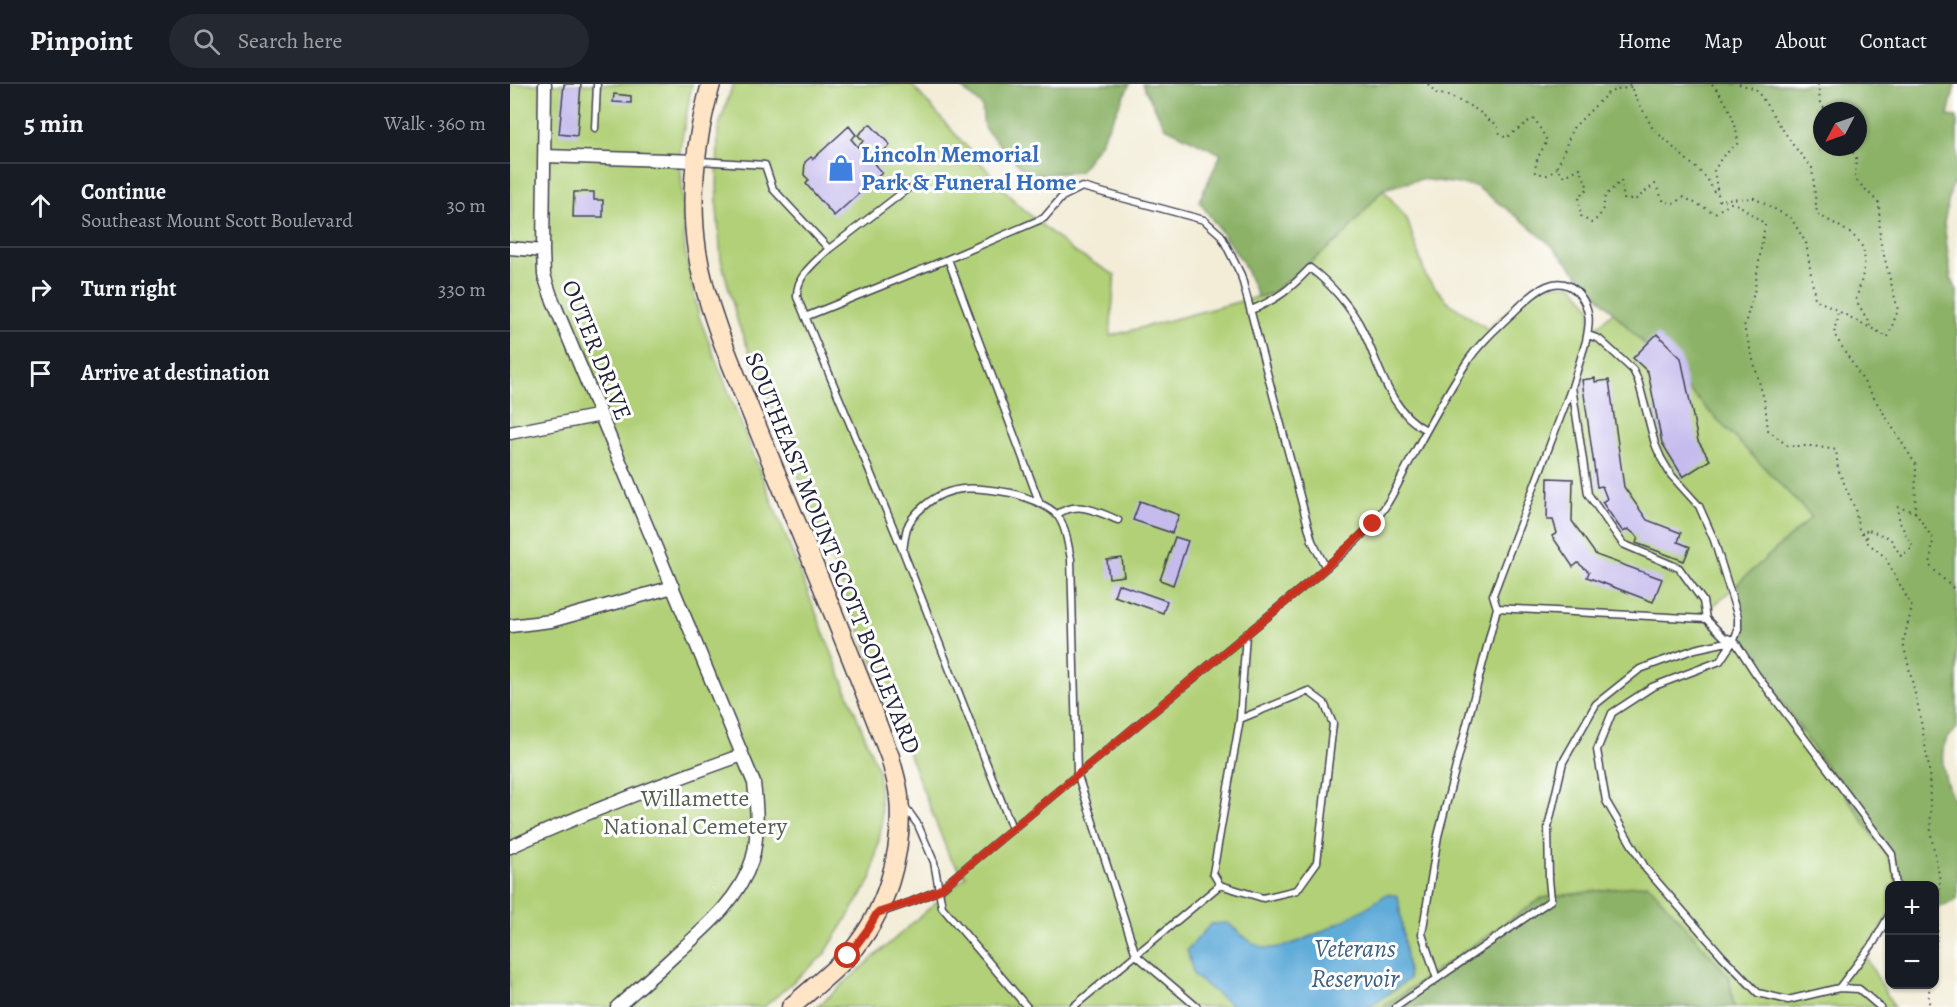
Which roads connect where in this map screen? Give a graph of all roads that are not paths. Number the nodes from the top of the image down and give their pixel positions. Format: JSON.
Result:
{"nodes":[{"id":1,"x":545,"y":84,"type":"edge"},
{"id":2,"x":597,"y":84,"type":"edge"},
{"id":3,"x":711,"y":84,"type":"edge"},
{"id":4,"x":595,"y":128,"type":"dead end"},
{"id":5,"x":545,"y":156,"type":"junction"},
{"id":6,"x":696,"y":161,"type":"junction"},
{"id":7,"x":907,"y":189,"type":"dead end"},
{"id":8,"x":510,"y":248,"type":"edge"},
{"id":9,"x":829,"y":249,"type":"junction"},
{"id":10,"x":543,"y":251,"type":"junction"},
{"id":11,"x":948,"y":259,"type":"junction"},
{"id":12,"x":1251,"y":310,"type":"junction"},
{"id":13,"x":805,"y":317,"type":"junction"},
{"id":14,"x":1588,"y":335,"type":"junction"},
{"id":15,"x":1572,"y":387,"type":"junction"},
{"id":16,"x":601,"y":415,"type":"junction"},
{"id":17,"x":1426,"y":430,"type":"junction"},
{"id":18,"x":510,"y":433,"type":"edge"},
{"id":19,"x":1040,"y":504,"type":"junction"},
{"id":20,"x":1056,"y":515,"type":"junction"},
{"id":21,"x":1118,"y":520,"type":"dead end"},
{"id":22,"x":903,"y":551,"type":"junction"},
{"id":23,"x":1326,"y":568,"type":"junction"},
{"id":24,"x":673,"y":587,"type":"junction"},
{"id":25,"x":1497,"y":608,"type":"junction"},
{"id":26,"x":1706,"y":619,"type":"junction"},
{"id":27,"x":510,"y":626,"type":"edge"},
{"id":28,"x":1246,"y":634,"type":"junction"},
{"id":29,"x":1734,"y":640,"type":"junction"},
{"id":30,"x":1240,"y":719,"type":"junction"},
{"id":31,"x":742,"y":754,"type":"junction"},
{"id":32,"x":1077,"y":773,"type":"junction"},
{"id":33,"x":899,"y":797,"type":"junction"},
{"id":34,"x":1012,"y":828,"type":"junction"},
{"id":35,"x":510,"y":847,"type":"edge"},
{"id":36,"x":1895,"y":881,"type":"edge"},
{"id":37,"x":1220,"y":885,"type":"junction"},
{"id":38,"x":939,"y":890,"type":"junction"},
{"id":39,"x":877,"y":913,"type":"junction"},
{"id":40,"x":1885,"y":923,"type":"edge"},
{"id":41,"x":1136,"y":955,"type":"junction"},
{"id":42,"x":1437,"y":979,"type":"junction"},
{"id":43,"x":1839,"y":988,"type":"junction"},
{"id":44,"x":1788,"y":1000,"type":"junction"},
{"id":45,"x":616,"y":1007,"type":"edge"},
{"id":46,"x":791,"y":1007,"type":"edge"},
{"id":47,"x":1027,"y":1007,"type":"edge"},
{"id":48,"x":1073,"y":1007,"type":"edge"},
{"id":49,"x":1197,"y":1007,"type":"edge"},
{"id":50,"x":1396,"y":1007,"type":"edge"},
{"id":51,"x":1784,"y":1007,"type":"edge"},
{"id":52,"x":1880,"y":1007,"type":"edge"}],
"edges":[{"from":1,"to":5,"type":"street","name":"OUTER DRIVE"},
{"from":2,"to":4,"type":"lane"},
{"from":3,"to":6,"type":"main road","name":"SOUTHEAST MOUNT SCOTT BOULEVARD"},
{"from":5,"to":6,"type":"street"},
{"from":5,"to":10,"type":"street","name":"OUTER DRIVE"},
{"from":6,"to":9,"type":"lane"},
{"from":6,"to":33,"type":"main road","name":"SOUTHEAST MOUNT SCOTT BOULEVARD"},
{"from":7,"to":9,"type":"lane"},
{"from":8,"to":10,"type":"street"},
{"from":9,"to":13,"type":"lane"},
{"from":10,"to":16,"type":"street","name":"OUTER DRIVE"},
{"from":11,"to":12,"type":"lane"},
{"from":11,"to":13,"type":"lane"},
{"from":11,"to":19,"type":"lane"},
{"from":12,"to":17,"type":"lane"},
{"from":12,"to":23,"type":"lane"},
{"from":13,"to":22,"type":"lane"},
{"from":14,"to":15,"type":"lane"},
{"from":14,"to":17,"type":"lane"},
{"from":14,"to":29,"type":"lane"},
{"from":15,"to":25,"type":"lane"},
{"from":15,"to":26,"type":"lane"},
{"from":16,"to":18,"type":"street"},
{"from":16,"to":24,"type":"street","name":"OUTER DRIVE"},
{"from":17,"to":23,"type":"lane"},
{"from":19,"to":20,"type":"lane"},
{"from":19,"to":22,"type":"lane"},
{"from":20,"to":21,"type":"lane"},
{"from":20,"to":32,"type":"lane"},
{"from":22,"to":34,"type":"lane"},
{"from":23,"to":28,"type":"lane"},
{"from":24,"to":27,"type":"street"},
{"from":24,"to":31,"type":"street","name":"OUTER DRIVE"},
{"from":25,"to":26,"type":"lane"},
{"from":25,"to":42,"type":"lane"},
{"from":26,"to":29,"type":"lane"},
{"from":28,"to":30,"type":"lane"},
{"from":28,"to":32,"type":"lane"},
{"from":29,"to":36,"type":"lane"},
{"from":29,"to":42,"type":"lane"},
{"from":29,"to":44,"type":"lane"},
{"from":30,"to":37,"type":"lane"},
{"from":30,"to":37,"type":"lane"},
{"from":31,"to":35,"type":"street"},
{"from":31,"to":45,"type":"street","name":"OUTER DRIVE"},
{"from":32,"to":34,"type":"lane"},
{"from":32,"to":41,"type":"lane"},
{"from":33,"to":38,"type":"lane"},
{"from":33,"to":39,"type":"main road","name":"SOUTHEAST MOUNT SCOTT BOULEVARD"},
{"from":34,"to":38,"type":"lane"},
{"from":37,"to":41,"type":"lane"},
{"from":38,"to":39,"type":"lane"},
{"from":38,"to":47,"type":"lane"},
{"from":39,"to":46,"type":"main road","name":"SOUTHEAST MOUNT SCOTT BOULEVARD"},
{"from":40,"to":43,"type":"lane"},
{"from":41,"to":48,"type":"lane"},
{"from":41,"to":49,"type":"lane"},
{"from":42,"to":50,"type":"lane"},
{"from":43,"to":44,"type":"lane"},
{"from":43,"to":52,"type":"lane"},
{"from":44,"to":51,"type":"lane"}]}
